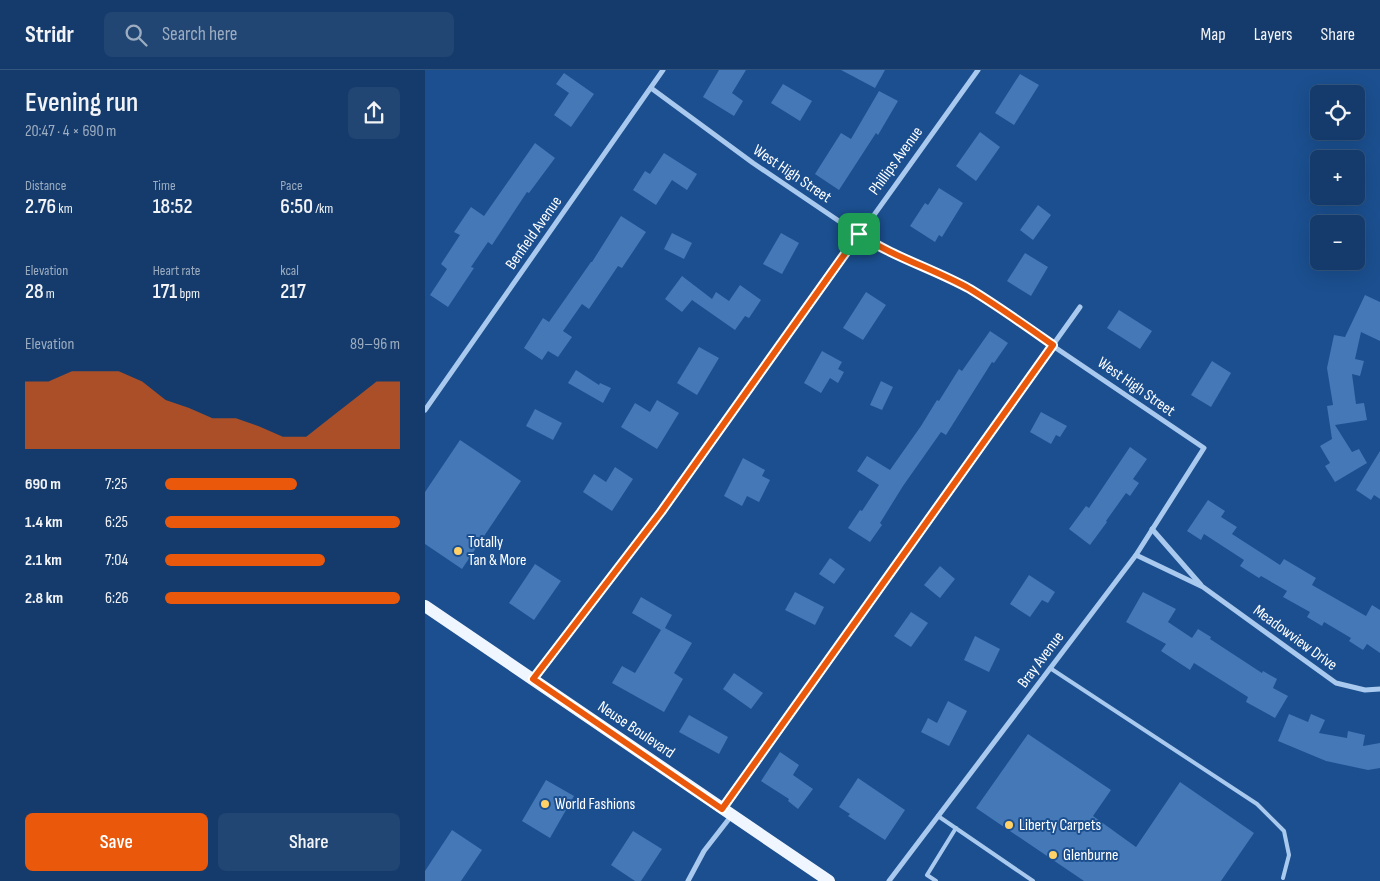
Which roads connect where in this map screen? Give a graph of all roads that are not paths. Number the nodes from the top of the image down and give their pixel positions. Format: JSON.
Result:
{"nodes":[{"id":1,"x":663,"y":70,"type":"edge"},
{"id":2,"x":979,"y":70,"type":"edge"},
{"id":3,"x":651,"y":88,"type":"junction"},
{"id":4,"x":859,"y":234,"type":"junction"},
{"id":5,"x":1080,"y":307,"type":"dead end"},
{"id":6,"x":1053,"y":345,"type":"junction"},
{"id":7,"x":425,"y":410,"type":"edge"},
{"id":8,"x":1204,"y":448,"type":"joint"},
{"id":9,"x":1153,"y":530,"type":"junction"},
{"id":10,"x":1136,"y":555,"type":"junction"},
{"id":11,"x":1203,"y":588,"type":"junction"},
{"id":12,"x":425,"y":606,"type":"edge"},
{"id":13,"x":1050,"y":668,"type":"junction"},
{"id":14,"x":533,"y":679,"type":"junction"},
{"id":15,"x":1380,"y":689,"type":"edge"},
{"id":16,"x":727,"y":812,"type":"junction"},
{"id":17,"x":938,"y":816,"type":"junction"},
{"id":18,"x":956,"y":828,"type":"junction"},
{"id":19,"x":1283,"y":878,"type":"dead end"},
{"id":20,"x":1031,"y":880,"type":"edge"},
{"id":21,"x":688,"y":881,"type":"edge"},
{"id":22,"x":829,"y":881,"type":"edge"},
{"id":23,"x":889,"y":881,"type":"edge"},
{"id":24,"x":936,"y":881,"type":"edge"}],
"edges":[{"from":1,"to":3,"type":"street","name":"Benfield Avenue"},
{"from":2,"to":4,"type":"street","name":"Phillips Avenue"},
{"from":3,"to":4,"type":"street","name":"West High Street"},
{"from":3,"to":7,"type":"street","name":"Benfield Avenue"},
{"from":4,"to":6,"type":"street","name":"West High Street"},
{"from":4,"to":14,"type":"street","name":"Phillips Avenue"},
{"from":5,"to":6,"type":"street"},
{"from":6,"to":8,"type":"street","name":"West High Street"},
{"from":6,"to":16,"type":"street"},
{"from":8,"to":9,"type":"street","name":"Bray Avenue"},
{"from":9,"to":10,"type":"street","name":"Bray Avenue"},
{"from":9,"to":11,"type":"street","name":"Meadowview Drive"},
{"from":10,"to":11,"type":"street","name":"Meadowview Drive"},
{"from":10,"to":13,"type":"street","name":"Bray Avenue"},
{"from":11,"to":15,"type":"street","name":"Meadowview Drive"},
{"from":12,"to":14,"type":"main road","name":"Neuse Boulevard"},
{"from":13,"to":17,"type":"street","name":"Bray Avenue"},
{"from":13,"to":19,"type":"lane"},
{"from":14,"to":16,"type":"main road","name":"Neuse Boulevard"},
{"from":16,"to":21,"type":"street"},
{"from":16,"to":22,"type":"main road","name":"Neuse Boulevard"},
{"from":17,"to":18,"type":"lane"},
{"from":17,"to":23,"type":"street","name":"Bray Avenue"},
{"from":18,"to":20,"type":"lane"},
{"from":18,"to":24,"type":"lane"}]}
